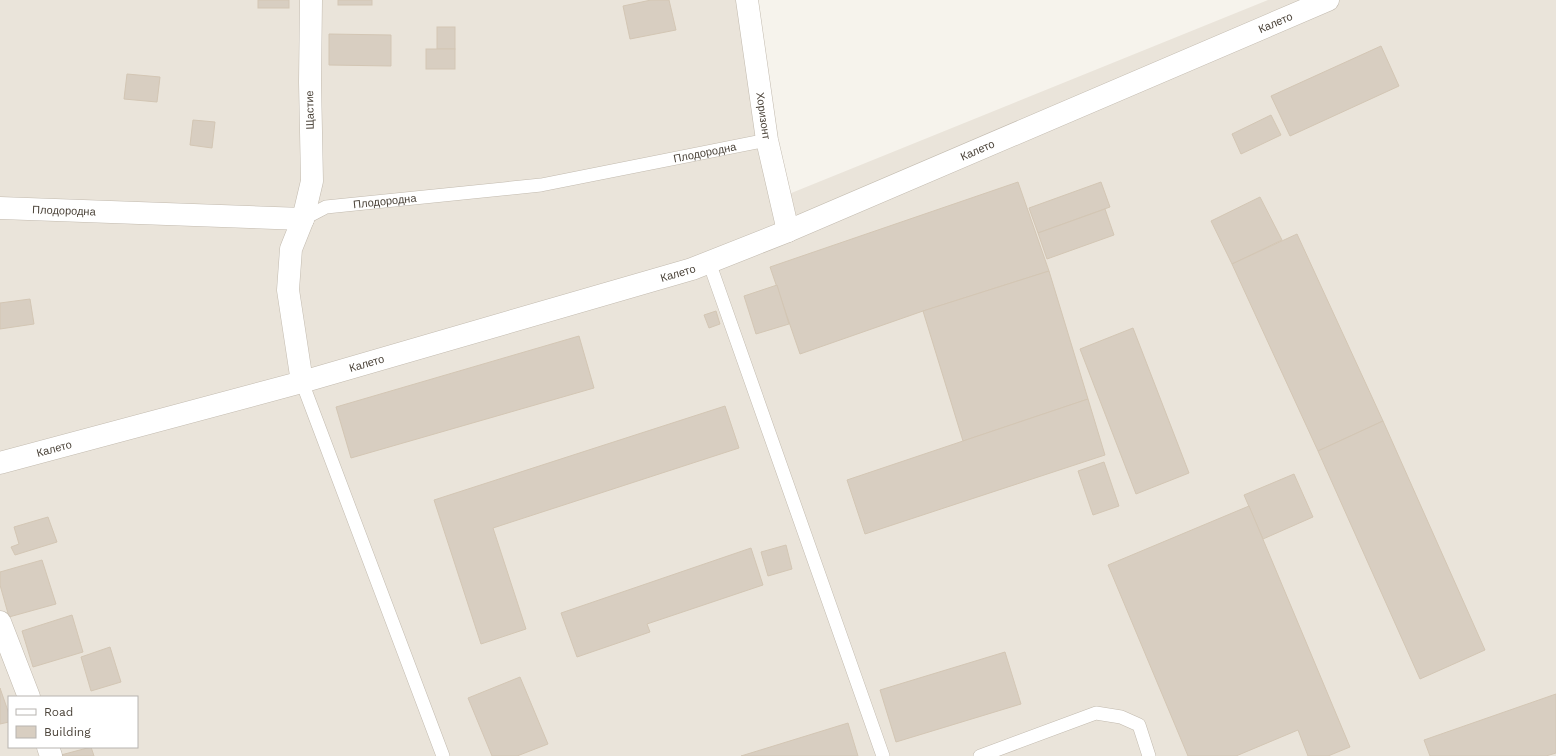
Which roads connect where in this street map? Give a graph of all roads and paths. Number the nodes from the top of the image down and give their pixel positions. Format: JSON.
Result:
{"nodes":[{"id":1,"x":311,"y":0,"type":"edge"},
{"id":2,"x":747,"y":0,"type":"edge"},
{"id":3,"x":1328,"y":0,"type":"edge"},
{"id":4,"x":768,"y":140,"type":"junction"},
{"id":5,"x":0,"y":208,"type":"edge"},
{"id":6,"x":303,"y":219,"type":"junction"},
{"id":7,"x":788,"y":230,"type":"junction"},
{"id":8,"x":709,"y":262,"type":"junction"},
{"id":9,"x":302,"y":382,"type":"junction"},
{"id":10,"x":0,"y":463,"type":"edge"},
{"id":11,"x":0,"y":622,"type":"edge"},
{"id":12,"x":29,"y":696,"type":"edge"},
{"id":13,"x":443,"y":756,"type":"edge"},
{"id":14,"x":883,"y":756,"type":"edge"},
{"id":15,"x":980,"y":756,"type":"edge"},
{"id":16,"x":1149,"y":756,"type":"edge"}],
"edges":[{"from":1,"to":6,"type":"street","name":"Щастие"},
{"from":2,"to":4,"type":"street","name":"Хоризонт"},
{"from":3,"to":7,"type":"street","name":"Калето"},
{"from":4,"to":6,"type":"lane","name":"Плодородна"},
{"from":4,"to":7,"type":"street","name":"Хоризонт"},
{"from":5,"to":6,"type":"street","name":"Плодородна"},
{"from":6,"to":9,"type":"street","name":"Щастие"},
{"from":7,"to":8,"type":"street","name":"Калето"},
{"from":8,"to":9,"type":"street","name":"Калето"},
{"from":8,"to":14,"type":"lane"},
{"from":9,"to":10,"type":"street","name":"Калето"},
{"from":9,"to":13,"type":"lane"},
{"from":11,"to":12,"type":"street"},
{"from":15,"to":16,"type":"lane"}]}
